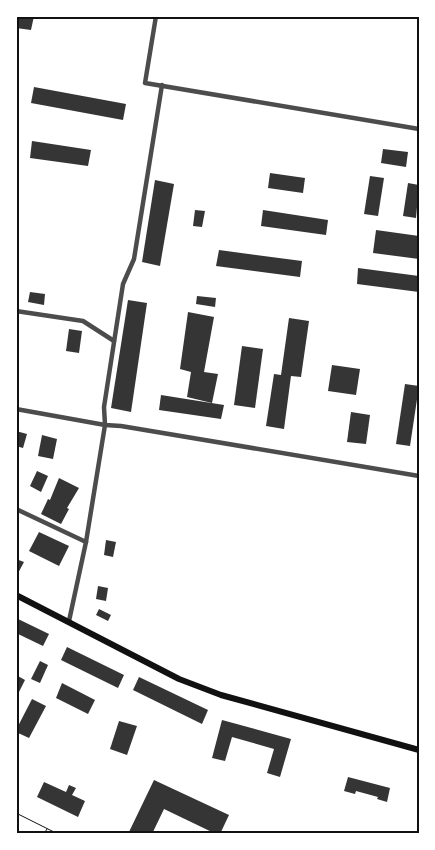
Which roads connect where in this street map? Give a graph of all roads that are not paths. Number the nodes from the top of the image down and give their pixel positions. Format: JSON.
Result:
{"nodes":[{"id":1,"x":156,"y":16,"type":"edge"},
{"id":2,"x":162,"y":85,"type":"junction"},
{"id":3,"x":419,"y":129,"type":"edge"},
{"id":4,"x":16,"y":310,"type":"edge"},
{"id":5,"x":114,"y":341,"type":"junction"},
{"id":6,"x":16,"y":409,"type":"edge"},
{"id":7,"x":105,"y":425,"type":"junction"},
{"id":8,"x":419,"y":476,"type":"edge"},
{"id":9,"x":16,"y":509,"type":"edge"},
{"id":10,"x":86,"y":542,"type":"junction"},
{"id":11,"x":16,"y":595,"type":"edge"},
{"id":12,"x":68,"y":621,"type":"junction"},
{"id":13,"x":419,"y":750,"type":"edge"}],
"edges":[{"from":1,"to":2,"type":"street"},
{"from":2,"to":3,"type":"street"},
{"from":2,"to":5,"type":"street"},
{"from":4,"to":5,"type":"street"},
{"from":5,"to":7,"type":"street"},
{"from":6,"to":7,"type":"street"},
{"from":7,"to":8,"type":"street"},
{"from":7,"to":10,"type":"street"},
{"from":9,"to":10,"type":"street"},
{"from":10,"to":12,"type":"street"},
{"from":11,"to":12,"type":"main road"},
{"from":12,"to":13,"type":"main road"}]}
